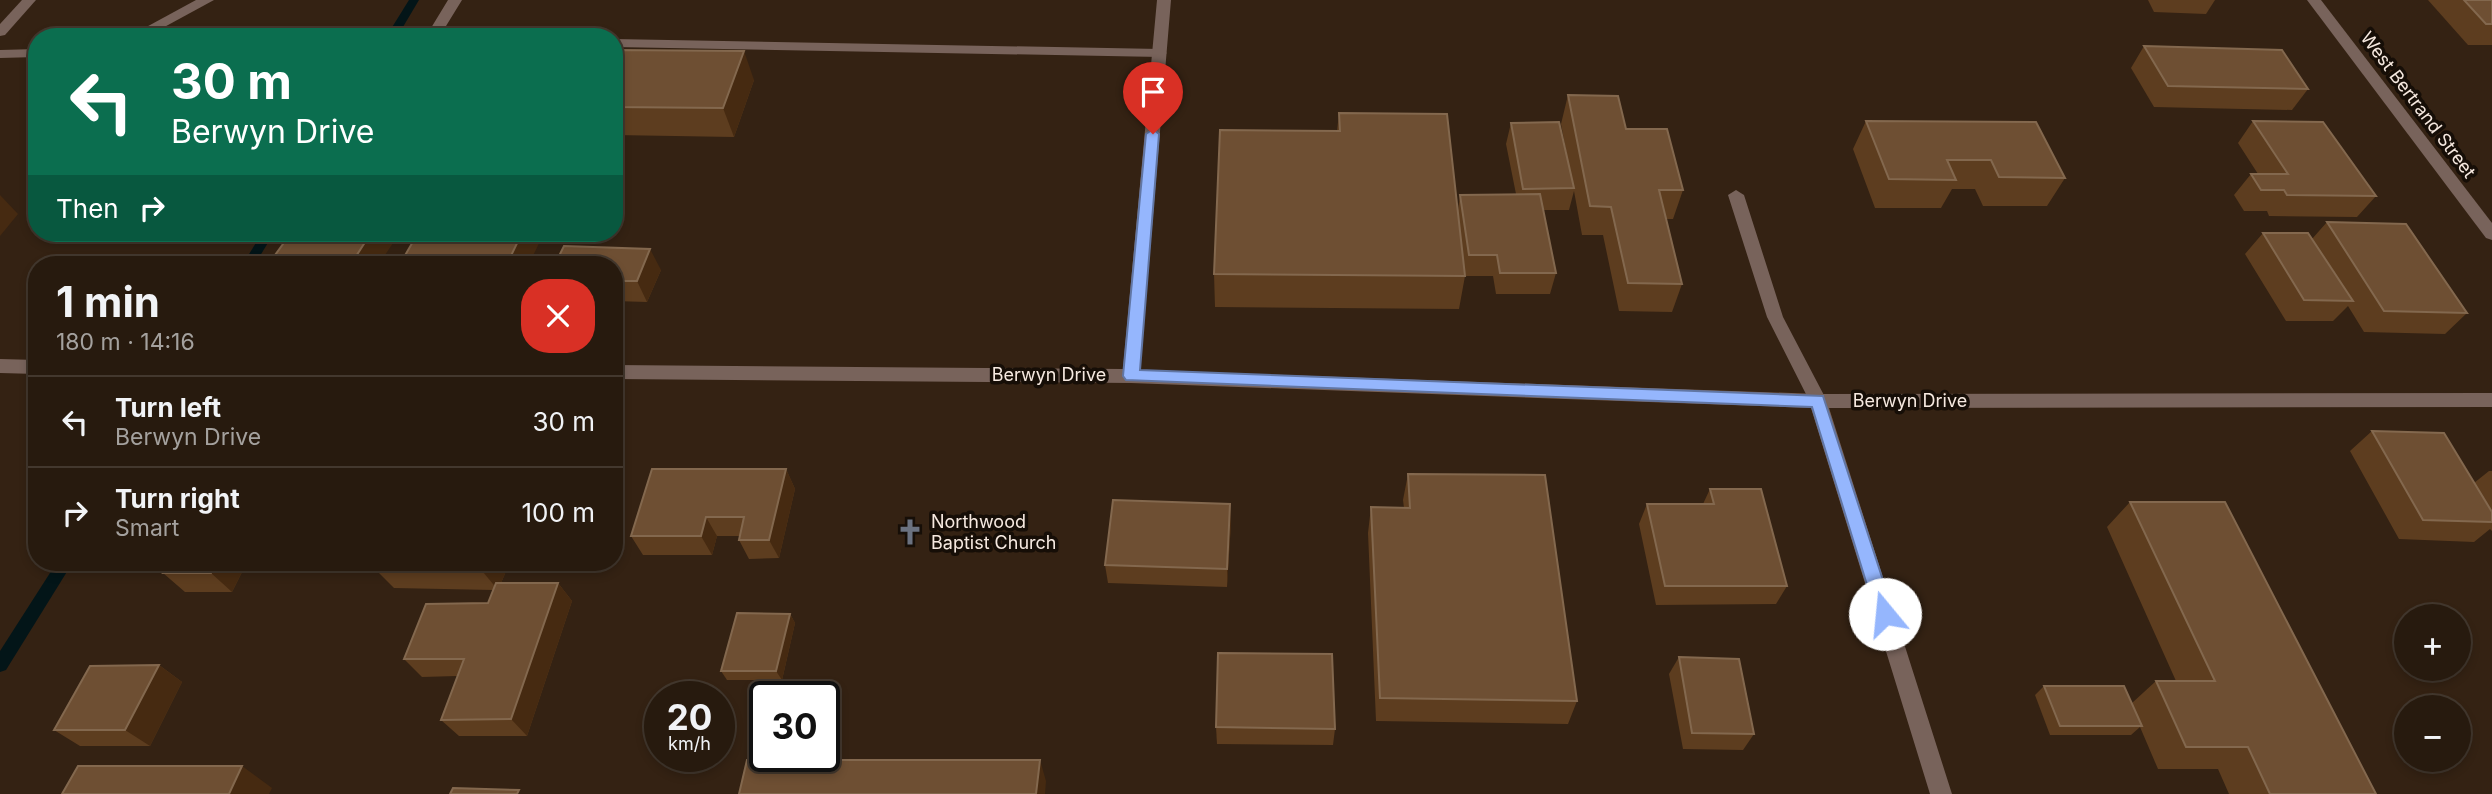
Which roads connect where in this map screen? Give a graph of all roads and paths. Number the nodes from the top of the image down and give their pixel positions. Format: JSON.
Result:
{"nodes":[{"id":1,"x":29,"y":0,"type":"edge"},
{"id":2,"x":207,"y":0,"type":"edge"},
{"id":3,"x":455,"y":0,"type":"edge"},
{"id":4,"x":1164,"y":0,"type":"edge"},
{"id":5,"x":2314,"y":0,"type":"edge"},
{"id":6,"x":153,"y":28,"type":"edge"},
{"id":7,"x":438,"y":28,"type":"edge"},
{"id":8,"x":0,"y":32,"type":"edge"},
{"id":9,"x":623,"y":43,"type":"edge"},
{"id":10,"x":28,"y":53,"type":"edge"},
{"id":11,"x":1160,"y":53,"type":"junction"},
{"id":12,"x":0,"y":54,"type":"edge"},
{"id":13,"x":1736,"y":195,"type":"dead end"},
{"id":14,"x":2492,"y":234,"type":"edge"},
{"id":15,"x":0,"y":366,"type":"edge"},
{"id":16,"x":28,"y":367,"type":"edge"},
{"id":17,"x":623,"y":372,"type":"edge"},
{"id":18,"x":1131,"y":376,"type":"junction"},
{"id":19,"x":2492,"y":400,"type":"edge"},
{"id":20,"x":1818,"y":401,"type":"junction"},
{"id":21,"x":1941,"y":794,"type":"edge"}],
"edges":[{"from":1,"to":8,"type":"street"},
{"from":2,"to":6,"type":"street"},
{"from":3,"to":7,"type":"street"},
{"from":4,"to":11,"type":"street"},
{"from":5,"to":14,"type":"street","name":"West Bertrand Street"},
{"from":9,"to":11,"type":"street"},
{"from":10,"to":12,"type":"street"},
{"from":11,"to":18,"type":"street"},
{"from":13,"to":20,"type":"street"},
{"from":15,"to":16,"type":"street"},
{"from":17,"to":18,"type":"street","name":"Berwyn Drive"},
{"from":18,"to":20,"type":"street","name":"Berwyn Drive"},
{"from":19,"to":20,"type":"street","name":"Berwyn Drive"},
{"from":20,"to":21,"type":"street"}]}
